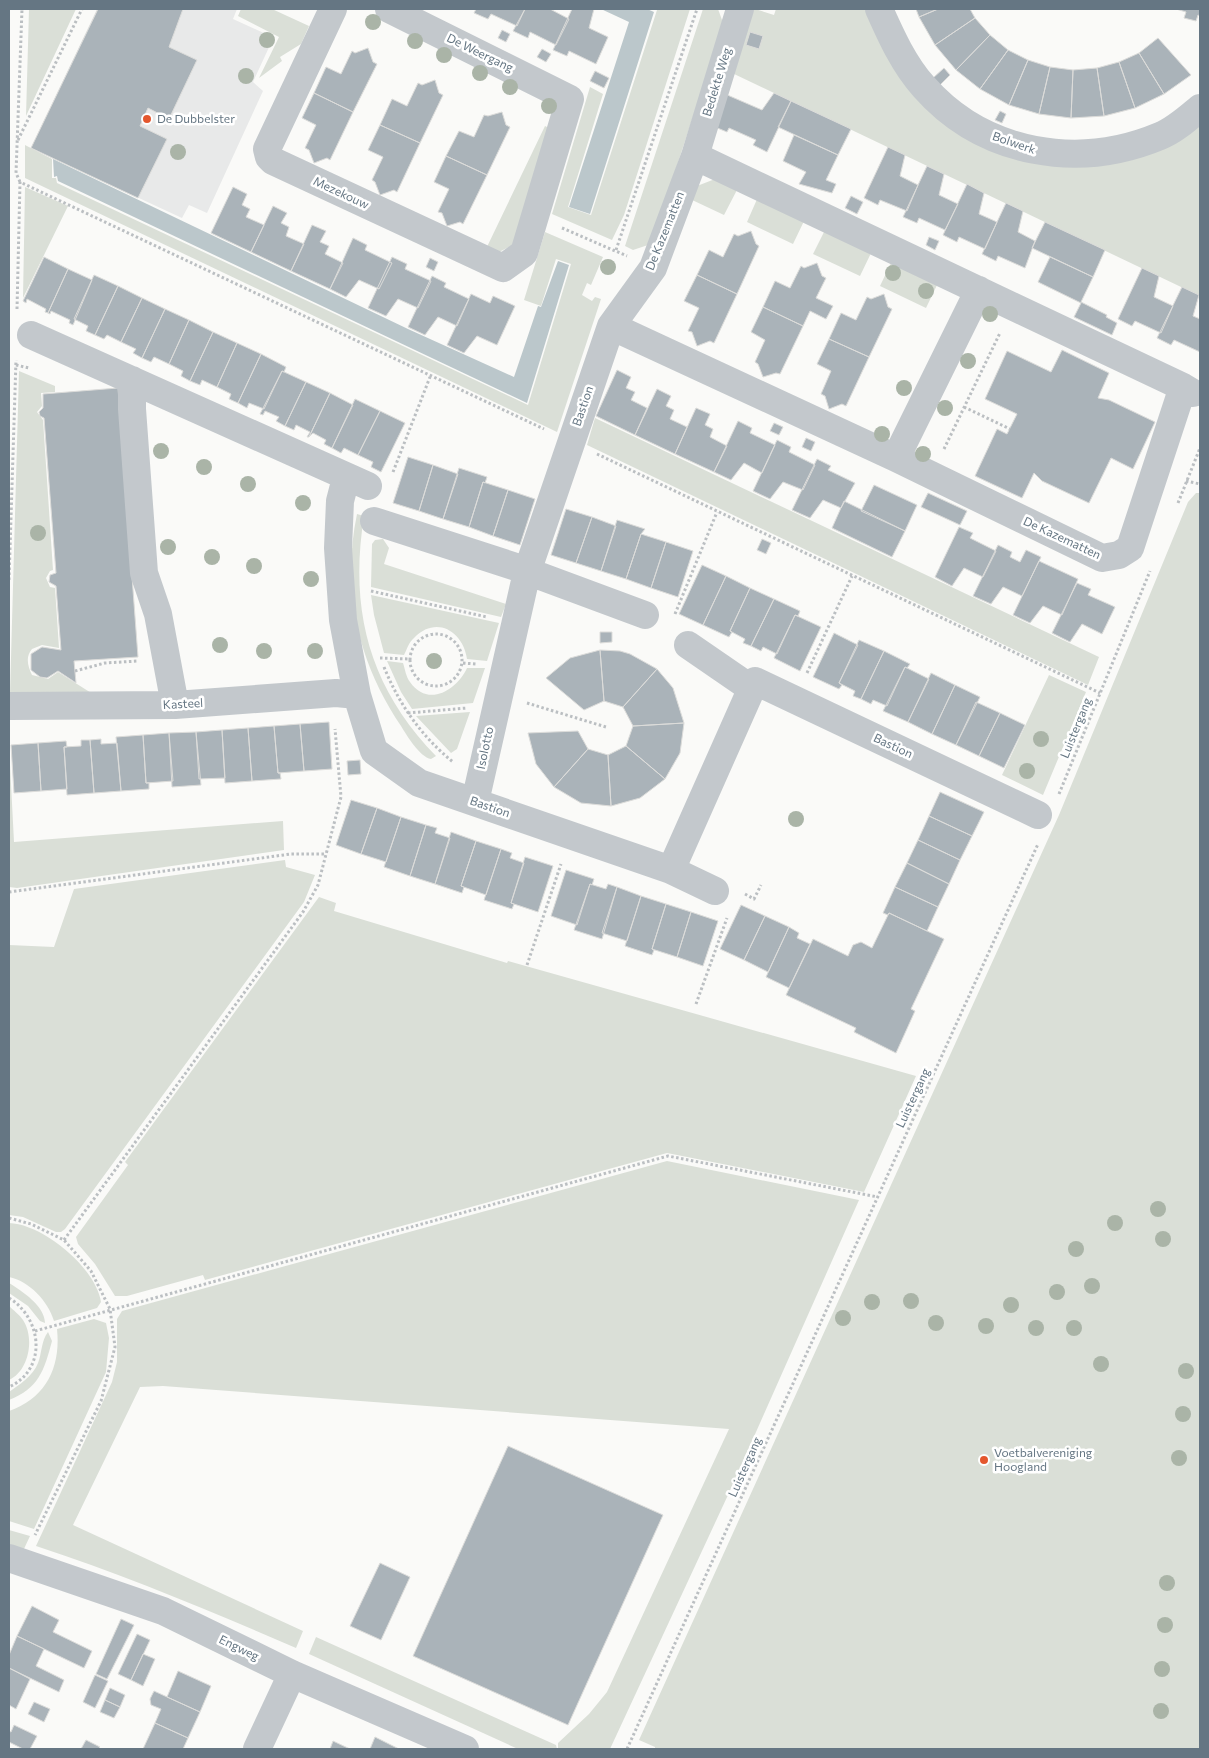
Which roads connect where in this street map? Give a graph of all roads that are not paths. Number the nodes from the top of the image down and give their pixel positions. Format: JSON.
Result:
{"nodes":[{"id":1,"x":333,"y":9,"type":"edge"},
{"id":2,"x":389,"y":9,"type":"edge"},
{"id":3,"x":740,"y":9,"type":"edge"},
{"id":4,"x":879,"y":9,"type":"edge"},
{"id":5,"x":415,"y":15,"type":"edge"},
{"id":6,"x":570,"y":100,"type":"joint"},
{"id":7,"x":1200,"y":108,"type":"edge"},
{"id":8,"x":695,"y":156,"type":"junction"},
{"id":9,"x":979,"y":290,"type":"junction"},
{"id":10,"x":611,"y":326,"type":"junction"},
{"id":11,"x":21,"y":336,"type":"road end"},
{"id":12,"x":132,"y":380,"type":"junction"},
{"id":13,"x":896,"y":458,"type":"junction"},
{"id":14,"x":374,"y":521,"type":"dead end"},
{"id":15,"x":526,"y":572,"type":"junction"},
{"id":16,"x":645,"y":615,"type":"road end"},
{"id":17,"x":688,"y":645,"type":"dead end"},
{"id":18,"x":752,"y":689,"type":"junction"},
{"id":19,"x":344,"y":694,"type":"junction"},
{"id":20,"x":496,"y":701,"type":"joint"},
{"id":21,"x":176,"y":705,"type":"junction"},
{"id":22,"x":9,"y":706,"type":"edge"},
{"id":23,"x":477,"y":792,"type":"junction"},
{"id":24,"x":1045,"y":818,"type":"road end"},
{"id":25,"x":670,"y":870,"type":"junction"},
{"id":26,"x":715,"y":891,"type":"dead end"},
{"id":27,"x":15,"y":1560,"type":"edge"},
{"id":28,"x":292,"y":1674,"type":"junction"},
{"id":29,"x":257,"y":1749,"type":"edge"},
{"id":30,"x":465,"y":1749,"type":"edge"}],
"edges":[{"from":1,"to":6,"type":"street","name":"Mezekouw"},
{"from":2,"to":5,"type":"street","name":"De Weergang"},
{"from":3,"to":8,"type":"street","name":"Bedekte Weg"},
{"from":4,"to":7,"type":"street","name":"Bolwerk"},
{"from":5,"to":6,"type":"street","name":"De Weergang"},
{"from":8,"to":9,"type":"street","name":"De Kazematten"},
{"from":8,"to":10,"type":"street","name":"De Kazematten"},
{"from":9,"to":13,"type":"street"},
{"from":9,"to":13,"type":"street","name":"De Kazematten"},
{"from":10,"to":13,"type":"street","name":"De Kazematten"},
{"from":10,"to":15,"type":"street","name":"Bastion"},
{"from":11,"to":12,"type":"street"},
{"from":12,"to":19,"type":"street"},
{"from":12,"to":21,"type":"street"},
{"from":14,"to":15,"type":"street"},
{"from":15,"to":16,"type":"street"},
{"from":15,"to":20,"type":"street","name":"Bastion"},
{"from":17,"to":18,"type":"street"},
{"from":18,"to":24,"type":"street","name":"Bastion"},
{"from":18,"to":25,"type":"street"},
{"from":19,"to":21,"type":"street","name":"Kasteel"},
{"from":19,"to":23,"type":"street","name":"Bastion"},
{"from":20,"to":23,"type":"street","name":"Isolotto"},
{"from":21,"to":22,"type":"street","name":"Kasteel"},
{"from":23,"to":25,"type":"street","name":"Bastion"},
{"from":25,"to":26,"type":"street","name":"Bastion"},
{"from":27,"to":28,"type":"street","name":"Engweg"},
{"from":28,"to":29,"type":"street"},
{"from":28,"to":30,"type":"street","name":"Engweg"}]}
